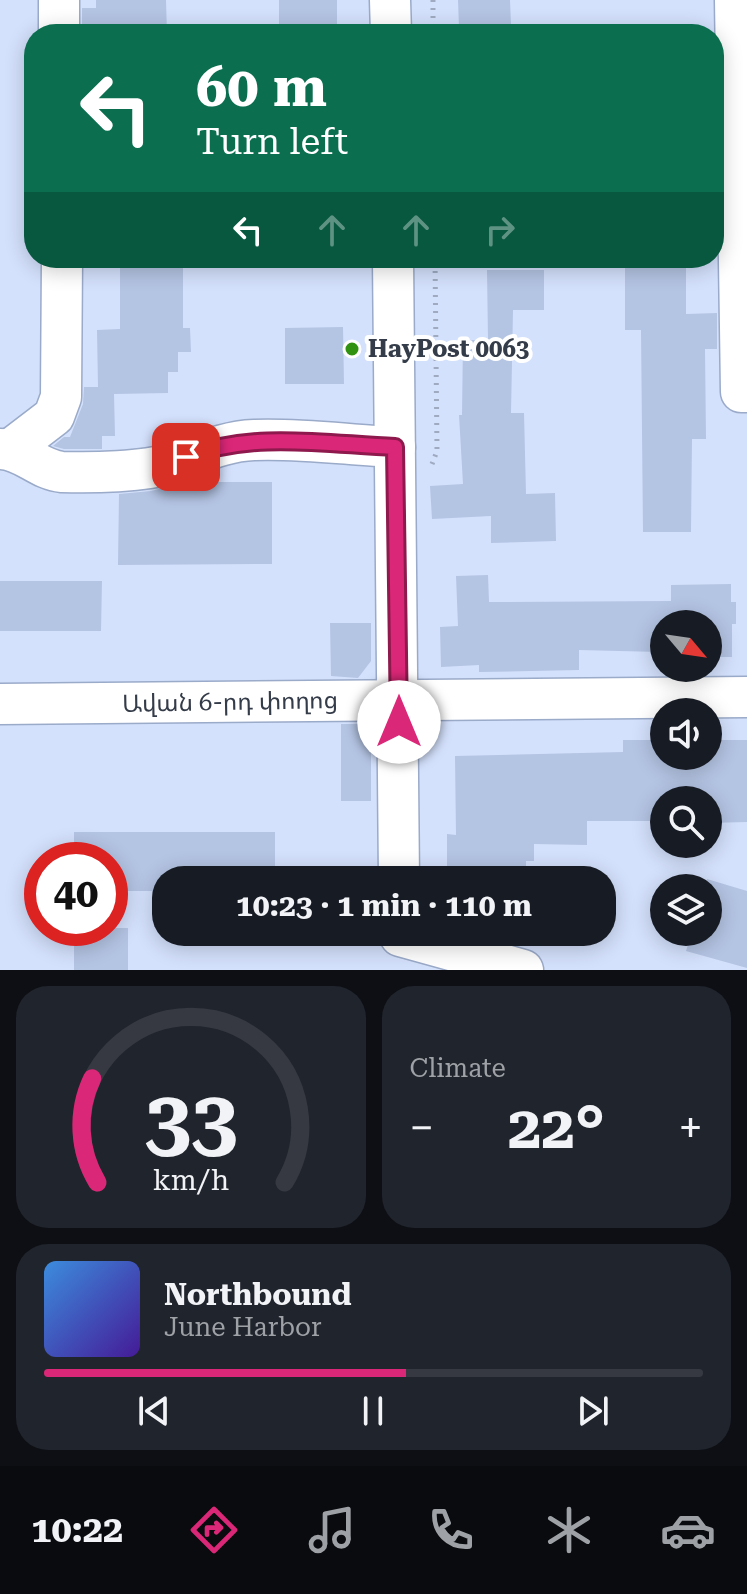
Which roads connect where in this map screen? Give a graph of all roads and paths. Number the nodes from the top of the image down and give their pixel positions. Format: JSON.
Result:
{"nodes":[{"id":1,"x":59,"y":0,"type":"edge"},
{"id":2,"x":390,"y":0,"type":"edge"},
{"id":3,"x":433,"y":0,"type":"edge"},
{"id":4,"x":735,"y":0,"type":"edge"},
{"id":5,"x":59,"y":24,"type":"edge"},
{"id":6,"x":391,"y":24,"type":"edge"},
{"id":7,"x":433,"y":24,"type":"edge"},
{"id":8,"x":62,"y":268,"type":"edge"},
{"id":9,"x":393,"y":268,"type":"edge"},
{"id":10,"x":744,"y":392,"type":"edge"},
{"id":11,"x":395,"y":447,"type":"junction"},
{"id":12,"x":5,"y":449,"type":"edge"},
{"id":13,"x":747,"y":697,"type":"edge"},
{"id":14,"x":399,"y":701,"type":"junction"},
{"id":15,"x":0,"y":704,"type":"edge"},
{"id":16,"x":399,"y":866,"type":"edge"},
{"id":17,"x":400,"y":946,"type":"edge"},
{"id":18,"x":523,"y":970,"type":"edge"}],
"edges":[{"from":1,"to":5,"type":"street"},
{"from":2,"to":6,"type":"street"},
{"from":3,"to":7,"type":"path"},
{"from":4,"to":10,"type":"street"},
{"from":8,"to":12,"type":"street"},
{"from":9,"to":11,"type":"street"},
{"from":11,"to":12,"type":"street"},
{"from":11,"to":14,"type":"street"},
{"from":13,"to":14,"type":"street","name":"Ավան 6-րդ փողոց"},
{"from":14,"to":15,"type":"street","name":"Ավան 6-րդ փողոց"},
{"from":14,"to":16,"type":"street"},
{"from":17,"to":18,"type":"street"}]}
